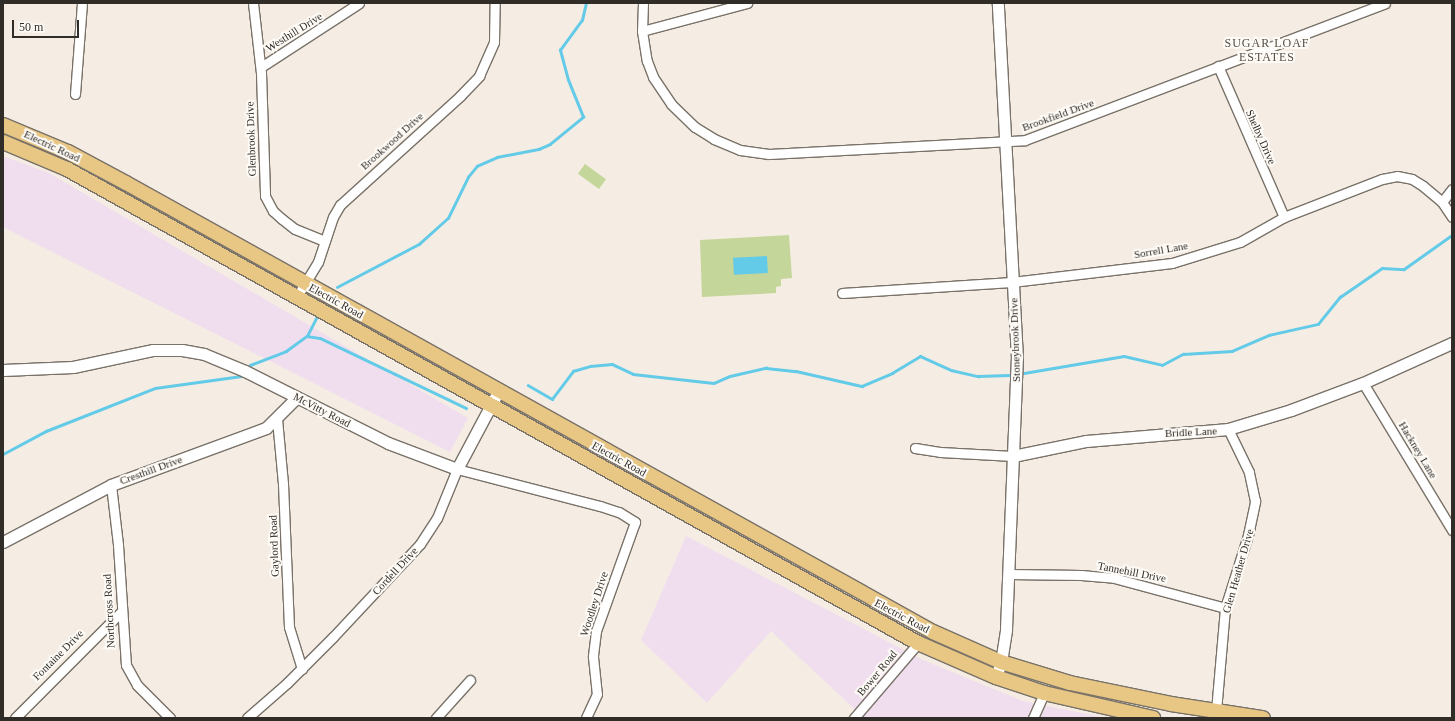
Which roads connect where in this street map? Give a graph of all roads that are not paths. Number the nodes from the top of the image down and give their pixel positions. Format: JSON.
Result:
{"nodes":[{"id":1,"x":82,"y":3,"type":"edge"},
{"id":2,"x":253,"y":3,"type":"edge"},
{"id":3,"x":359,"y":3,"type":"edge"},
{"id":4,"x":495,"y":3,"type":"edge"},
{"id":5,"x":643,"y":3,"type":"edge"},
{"id":6,"x":747,"y":3,"type":"edge"},
{"id":7,"x":998,"y":3,"type":"edge"},
{"id":8,"x":1386,"y":3,"type":"edge"},
{"id":9,"x":642,"y":32,"type":"junction"},
{"id":10,"x":1218,"y":66,"type":"junction"},
{"id":11,"x":260,"y":67,"type":"junction"},
{"id":12,"x":75,"y":94,"type":"dead end"},
{"id":13,"x":3,"y":125,"type":"edge"},
{"id":14,"x":3,"y":142,"type":"edge"},
{"id":15,"x":1004,"y":142,"type":"junction"},
{"id":16,"x":1452,"y":189,"type":"edge"},
{"id":17,"x":1442,"y":202,"type":"junction"},
{"id":18,"x":1452,"y":217,"type":"edge"},
{"id":19,"x":1284,"y":218,"type":"junction"},
{"id":20,"x":325,"y":241,"type":"junction"},
{"id":21,"x":1012,"y":282,"type":"junction"},
{"id":22,"x":304,"y":283,"type":"junction"},
{"id":23,"x":842,"y":293,"type":"dead end"},
{"id":24,"x":296,"y":298,"type":"junction"},
{"id":25,"x":1452,"y":343,"type":"edge"},
{"id":26,"x":3,"y":370,"type":"edge"},
{"id":27,"x":1363,"y":383,"type":"junction"},
{"id":28,"x":498,"y":392,"type":"junction"},
{"id":29,"x":296,"y":398,"type":"junction"},
{"id":30,"x":490,"y":406,"type":"junction"},
{"id":31,"x":276,"y":419,"type":"junction"},
{"id":32,"x":1228,"y":430,"type":"junction"},
{"id":33,"x":915,"y":448,"type":"dead end"},
{"id":34,"x":1013,"y":456,"type":"junction"},
{"id":35,"x":457,"y":469,"type":"junction"},
{"id":36,"x":111,"y":485,"type":"junction"},
{"id":37,"x":635,"y":522,"type":"joint"},
{"id":38,"x":1452,"y":530,"type":"edge"},
{"id":39,"x":3,"y":542,"type":"edge"},
{"id":40,"x":1009,"y":574,"type":"junction"},
{"id":41,"x":1225,"y":608,"type":"junction"},
{"id":42,"x":121,"y":612,"type":"junction"},
{"id":43,"x":918,"y":643,"type":"junction"},
{"id":44,"x":1001,"y":662,"type":"junction"},
{"id":45,"x":302,"y":669,"type":"junction"},
{"id":46,"x":996,"y":676,"type":"junction"},
{"id":47,"x":470,"y":680,"type":"dead end"},
{"id":48,"x":1044,"y":693,"type":"junction"},
{"id":49,"x":1215,"y":714,"type":"edge"},
{"id":50,"x":15,"y":718,"type":"edge"},
{"id":51,"x":170,"y":718,"type":"edge"},
{"id":52,"x":246,"y":718,"type":"edge"},
{"id":53,"x":436,"y":718,"type":"edge"},
{"id":54,"x":586,"y":718,"type":"edge"},
{"id":55,"x":854,"y":718,"type":"edge"},
{"id":56,"x":1033,"y":718,"type":"edge"},
{"id":57,"x":1153,"y":718,"type":"edge"},
{"id":58,"x":1263,"y":718,"type":"edge"}],
"edges":[{"from":1,"to":12,"type":"street"},
{"from":2,"to":11,"type":"street","name":"Glenbrook Drive"},
{"from":3,"to":11,"type":"street","name":"Westhill Drive"},
{"from":4,"to":20,"type":"street","name":"Brookwood Drive"},
{"from":5,"to":9,"type":"street","name":"Brookfield Drive"},
{"from":6,"to":9,"type":"street"},
{"from":7,"to":15,"type":"street","name":"Stoneybrook Drive"},
{"from":8,"to":10,"type":"street","name":"Brookfield Drive"},
{"from":9,"to":15,"type":"street","name":"Brookfield Drive"},
{"from":10,"to":15,"type":"street","name":"Brookfield Drive"},
{"from":10,"to":19,"type":"street","name":"Shelby Drive"},
{"from":11,"to":20,"type":"street","name":"Glenbrook Drive"},
{"from":13,"to":22,"type":"main road","name":"Electric Road"},
{"from":14,"to":24,"type":"main road","name":"Electric Road"},
{"from":15,"to":21,"type":"street","name":"Stoneybrook Drive"},
{"from":16,"to":17,"type":"street"},
{"from":17,"to":18,"type":"street","name":"Sorrell Lane"},
{"from":17,"to":19,"type":"street","name":"Sorrell Lane"},
{"from":19,"to":21,"type":"street","name":"Sorrell Lane"},
{"from":20,"to":22,"type":"street","name":"Brookwood Drive"},
{"from":21,"to":23,"type":"street","name":"Sorrell Lane"},
{"from":21,"to":34,"type":"street","name":"Stoneybrook Drive"},
{"from":22,"to":24,"type":"street","name":"Brookwood Drive"},
{"from":22,"to":28,"type":"main road","name":"Electric Road"},
{"from":24,"to":30,"type":"main road","name":"Electric Road"},
{"from":25,"to":27,"type":"street","name":"Bridle Lane"},
{"from":26,"to":29,"type":"street","name":"McVitty Road"},
{"from":27,"to":32,"type":"street","name":"Bridle Lane"},
{"from":27,"to":38,"type":"street","name":"Hackney Lane"},
{"from":28,"to":30,"type":"street","name":"Cordell Drive"},
{"from":28,"to":44,"type":"main road","name":"Electric Road"},
{"from":29,"to":31,"type":"street","name":"Cresthill Drive"},
{"from":29,"to":35,"type":"street","name":"McVitty Road"},
{"from":30,"to":35,"type":"street","name":"Cordell Drive"},
{"from":30,"to":43,"type":"main road","name":"Electric Road"},
{"from":31,"to":36,"type":"street","name":"Cresthill Drive"},
{"from":31,"to":45,"type":"street","name":"Gaylord Road"},
{"from":32,"to":34,"type":"street","name":"Bridle Lane"},
{"from":32,"to":41,"type":"street","name":"Glen Heather Drive"},
{"from":33,"to":34,"type":"street","name":"Bridle Lane"},
{"from":34,"to":40,"type":"street","name":"Stoneybrook Drive"},
{"from":35,"to":37,"type":"street","name":"McVitty Road"},
{"from":35,"to":45,"type":"street","name":"Cordell Drive"},
{"from":36,"to":39,"type":"street","name":"Cresthill Drive"},
{"from":36,"to":42,"type":"street","name":"Northcross Road"},
{"from":37,"to":54,"type":"street","name":"Woodley Drive"},
{"from":40,"to":41,"type":"street","name":"Tannehill Drive"},
{"from":40,"to":44,"type":"street","name":"Stoneybrook Drive"},
{"from":41,"to":49,"type":"street","name":"Glen Heather Drive"},
{"from":42,"to":50,"type":"street","name":"Fontaine Drive"},
{"from":42,"to":51,"type":"street","name":"Northcross Road"},
{"from":43,"to":46,"type":"main road","name":"Electric Road"},
{"from":43,"to":55,"type":"street","name":"Bower Road"},
{"from":44,"to":46,"type":"street","name":"Stoneybrook Drive"},
{"from":44,"to":49,"type":"main road","name":"Electric Road"},
{"from":45,"to":52,"type":"street","name":"Cordell Drive"},
{"from":46,"to":48,"type":"main road","name":"Electric Road"},
{"from":47,"to":53,"type":"street"},
{"from":48,"to":56,"type":"street"},
{"from":48,"to":57,"type":"main road","name":"Electric Road"},
{"from":49,"to":58,"type":"main road","name":"Electric Road"}]}
